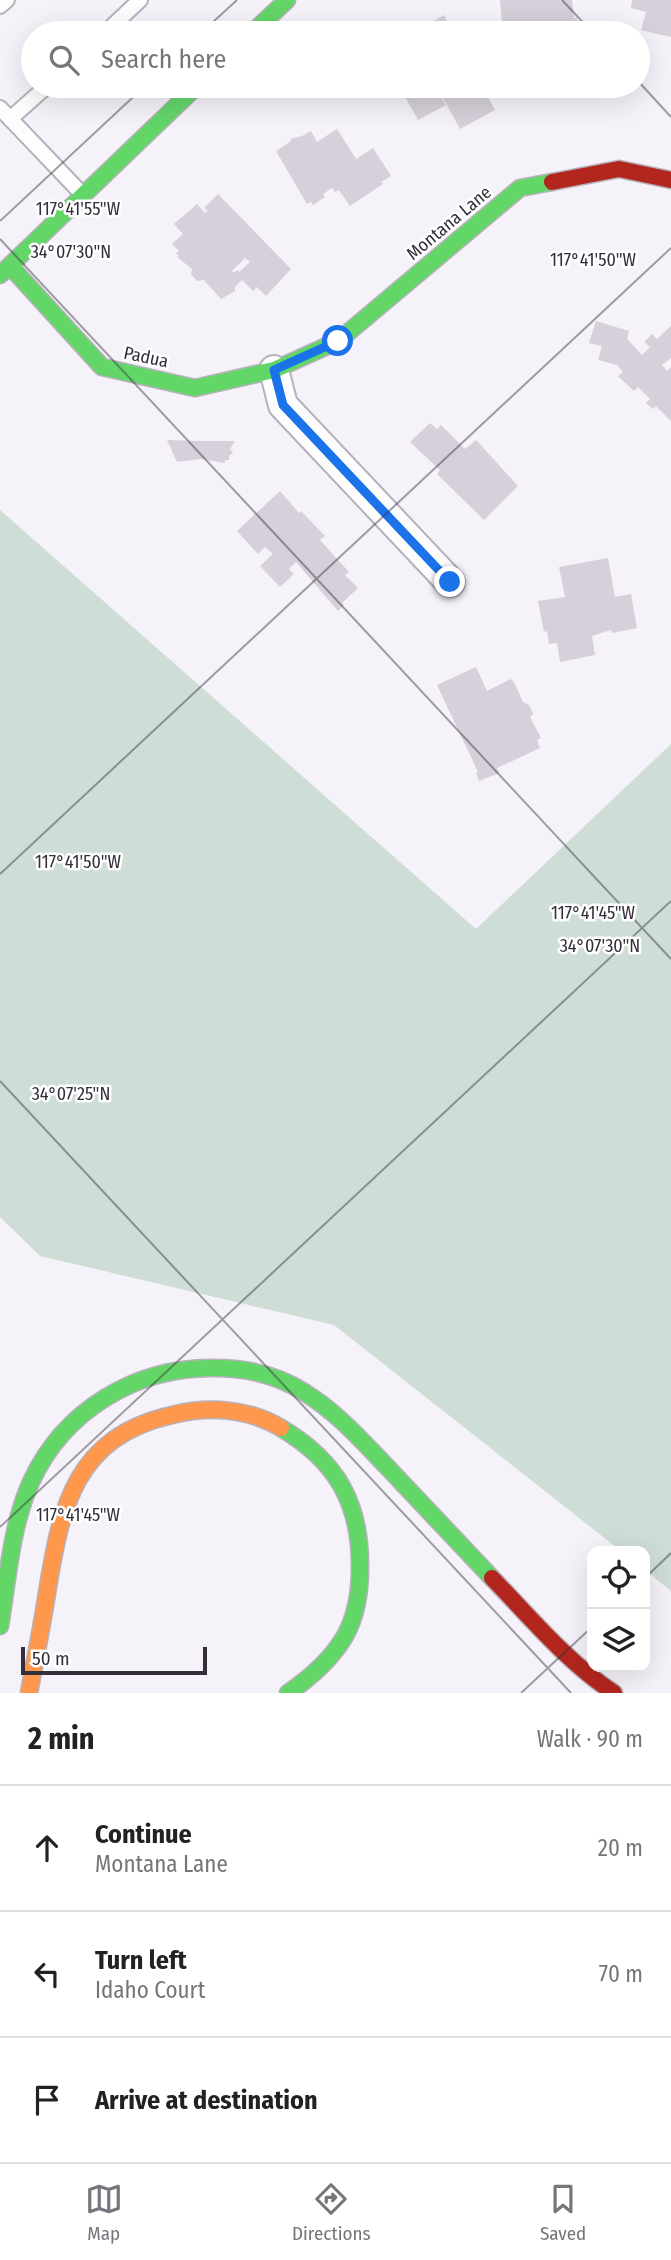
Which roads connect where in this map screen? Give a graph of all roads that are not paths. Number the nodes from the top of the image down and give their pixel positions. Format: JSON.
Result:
{"nodes":[{"id":1,"x":7,"y":0,"type":"edge"},
{"id":2,"x":140,"y":0,"type":"edge"},
{"id":3,"x":286,"y":0,"type":"edge"},
{"id":4,"x":0,"y":6,"type":"edge"},
{"id":5,"x":118,"y":21,"type":"edge"},
{"id":6,"x":264,"y":21,"type":"edge"},
{"id":7,"x":34,"y":98,"type":"edge"},
{"id":8,"x":184,"y":98,"type":"edge"},
{"id":9,"x":0,"y":108,"type":"edge"},
{"id":10,"x":10,"y":119,"type":"junction"},
{"id":11,"x":671,"y":180,"type":"edge"},
{"id":12,"x":83,"y":195,"type":"junction"},
{"id":13,"x":5,"y":271,"type":"edge"},
{"id":14,"x":274,"y":370,"type":"junction"},
{"id":15,"x":450,"y":582,"type":"dead end"},
{"id":16,"x":1,"y":1618,"type":"edge"},
{"id":17,"x":29,"y":1693,"type":"edge"},
{"id":18,"x":288,"y":1693,"type":"edge"},
{"id":19,"x":614,"y":1693,"type":"edge"}],
"edges":[{"from":1,"to":4,"type":"lane"},
{"from":2,"to":5,"type":"lane"},
{"from":3,"to":6,"type":"main road"},
{"from":7,"to":10,"type":"lane"},
{"from":8,"to":12,"type":"main road"},
{"from":9,"to":10,"type":"lane"},
{"from":10,"to":12,"type":"lane"},
{"from":11,"to":14,"type":"main road","name":"Montana Lane"},
{"from":12,"to":13,"type":"main road"},
{"from":13,"to":14,"type":"main road","name":"Padua"},
{"from":14,"to":15,"type":"street"},
{"from":16,"to":19,"type":"main road"},
{"from":17,"to":18,"type":"main road"}]}
